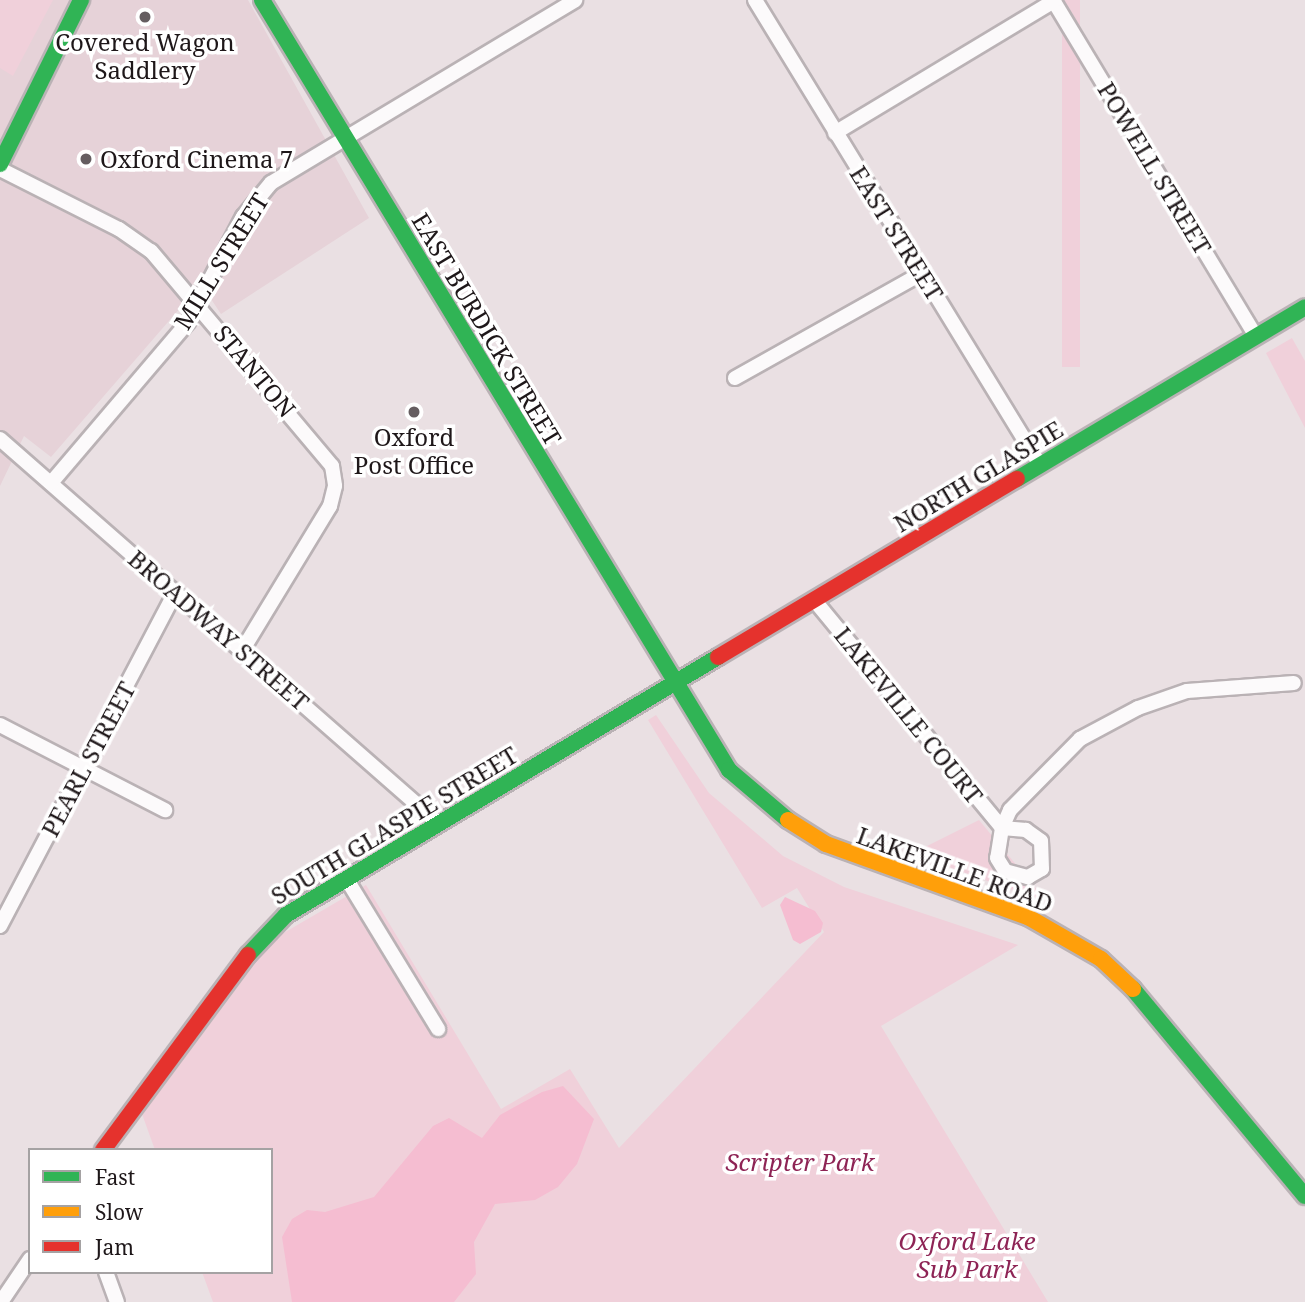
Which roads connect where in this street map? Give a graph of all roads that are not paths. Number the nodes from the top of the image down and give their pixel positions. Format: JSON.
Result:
{"nodes":[{"id":1,"x":81,"y":0,"type":"edge"},
{"id":2,"x":262,"y":0,"type":"edge"},
{"id":3,"x":575,"y":0,"type":"edge"},
{"id":4,"x":755,"y":0,"type":"edge"},
{"id":5,"x":1054,"y":1,"type":"edge"},
{"id":6,"x":835,"y":133,"type":"junction"},
{"id":7,"x":345,"y":137,"type":"junction"},
{"id":8,"x":0,"y":166,"type":"edge"},
{"id":9,"x":922,"y":272,"type":"junction"},
{"id":10,"x":199,"y":304,"type":"junction"},
{"id":11,"x":1305,"y":307,"type":"edge"},
{"id":12,"x":1256,"y":336,"type":"junction"},
{"id":13,"x":735,"y":378,"type":"dead end"},
{"id":14,"x":0,"y":439,"type":"edge"},
{"id":15,"x":1040,"y":465,"type":"junction"},
{"id":16,"x":51,"y":482,"type":"junction"},
{"id":17,"x":175,"y":592,"type":"junction"},
{"id":18,"x":815,"y":601,"type":"junction"},
{"id":19,"x":242,"y":651,"type":"junction"},
{"id":20,"x":673,"y":682,"type":"junction"},
{"id":21,"x":1294,"y":683,"type":"dead end"},
{"id":22,"x":0,"y":725,"type":"edge"},
{"id":23,"x":85,"y":769,"type":"junction"},
{"id":24,"x":166,"y":810,"type":"dead end"},
{"id":25,"x":437,"y":822,"type":"junction"},
{"id":26,"x":346,"y":878,"type":"junction"},
{"id":27,"x":0,"y":926,"type":"edge"},
{"id":28,"x":438,"y":1029,"type":"dead end"},
{"id":29,"x":104,"y":1148,"type":"edge"},
{"id":30,"x":1305,"y":1196,"type":"edge"},
{"id":31,"x":28,"y":1262,"type":"edge"},
{"id":32,"x":107,"y":1274,"type":"edge"},
{"id":33,"x":1,"y":1302,"type":"edge"},
{"id":34,"x":117,"y":1302,"type":"edge"}],
"edges":[{"from":1,"to":8,"type":"main road"},
{"from":2,"to":7,"type":"main road","name":"EAST BURDICK STREET"},
{"from":3,"to":7,"type":"street","name":"MILL STREET"},
{"from":4,"to":6,"type":"street","name":"EAST STREET"},
{"from":5,"to":6,"type":"street"},
{"from":5,"to":12,"type":"street","name":"POWELL STREET"},
{"from":6,"to":9,"type":"street","name":"EAST STREET"},
{"from":7,"to":10,"type":"street","name":"MILL STREET"},
{"from":7,"to":20,"type":"main road","name":"EAST BURDICK STREET"},
{"from":8,"to":10,"type":"street","name":"STANTON"},
{"from":9,"to":13,"type":"street"},
{"from":9,"to":15,"type":"street","name":"EAST STREET"},
{"from":10,"to":16,"type":"street","name":"MILL STREET"},
{"from":10,"to":19,"type":"street","name":"STANTON"},
{"from":11,"to":12,"type":"main road","name":"NORTH GLASPIE"},
{"from":12,"to":15,"type":"main road","name":"NORTH GLASPIE"},
{"from":14,"to":16,"type":"street","name":"BROADWAY STREET"},
{"from":15,"to":18,"type":"main road","name":"NORTH GLASPIE"},
{"from":16,"to":17,"type":"street","name":"BROADWAY STREET"},
{"from":17,"to":19,"type":"street","name":"BROADWAY STREET"},
{"from":17,"to":23,"type":"street","name":"PEARL STREET"},
{"from":18,"to":20,"type":"main road","name":"NORTH GLASPIE"},
{"from":18,"to":21,"type":"street","name":"LAKEVILLE COURT"},
{"from":19,"to":25,"type":"street","name":"BROADWAY STREET"},
{"from":20,"to":25,"type":"main road","name":"SOUTH GLASPIE STREET"},
{"from":20,"to":30,"type":"main road","name":"LAKEVILLE ROAD"},
{"from":22,"to":23,"type":"street"},
{"from":23,"to":24,"type":"street"},
{"from":23,"to":27,"type":"street","name":"PEARL STREET"},
{"from":25,"to":26,"type":"main road","name":"SOUTH GLASPIE STREET"},
{"from":26,"to":28,"type":"street"},
{"from":26,"to":29,"type":"main road","name":"SOUTH GLASPIE STREET"},
{"from":31,"to":33,"type":"street"},
{"from":32,"to":34,"type":"street"}]}
